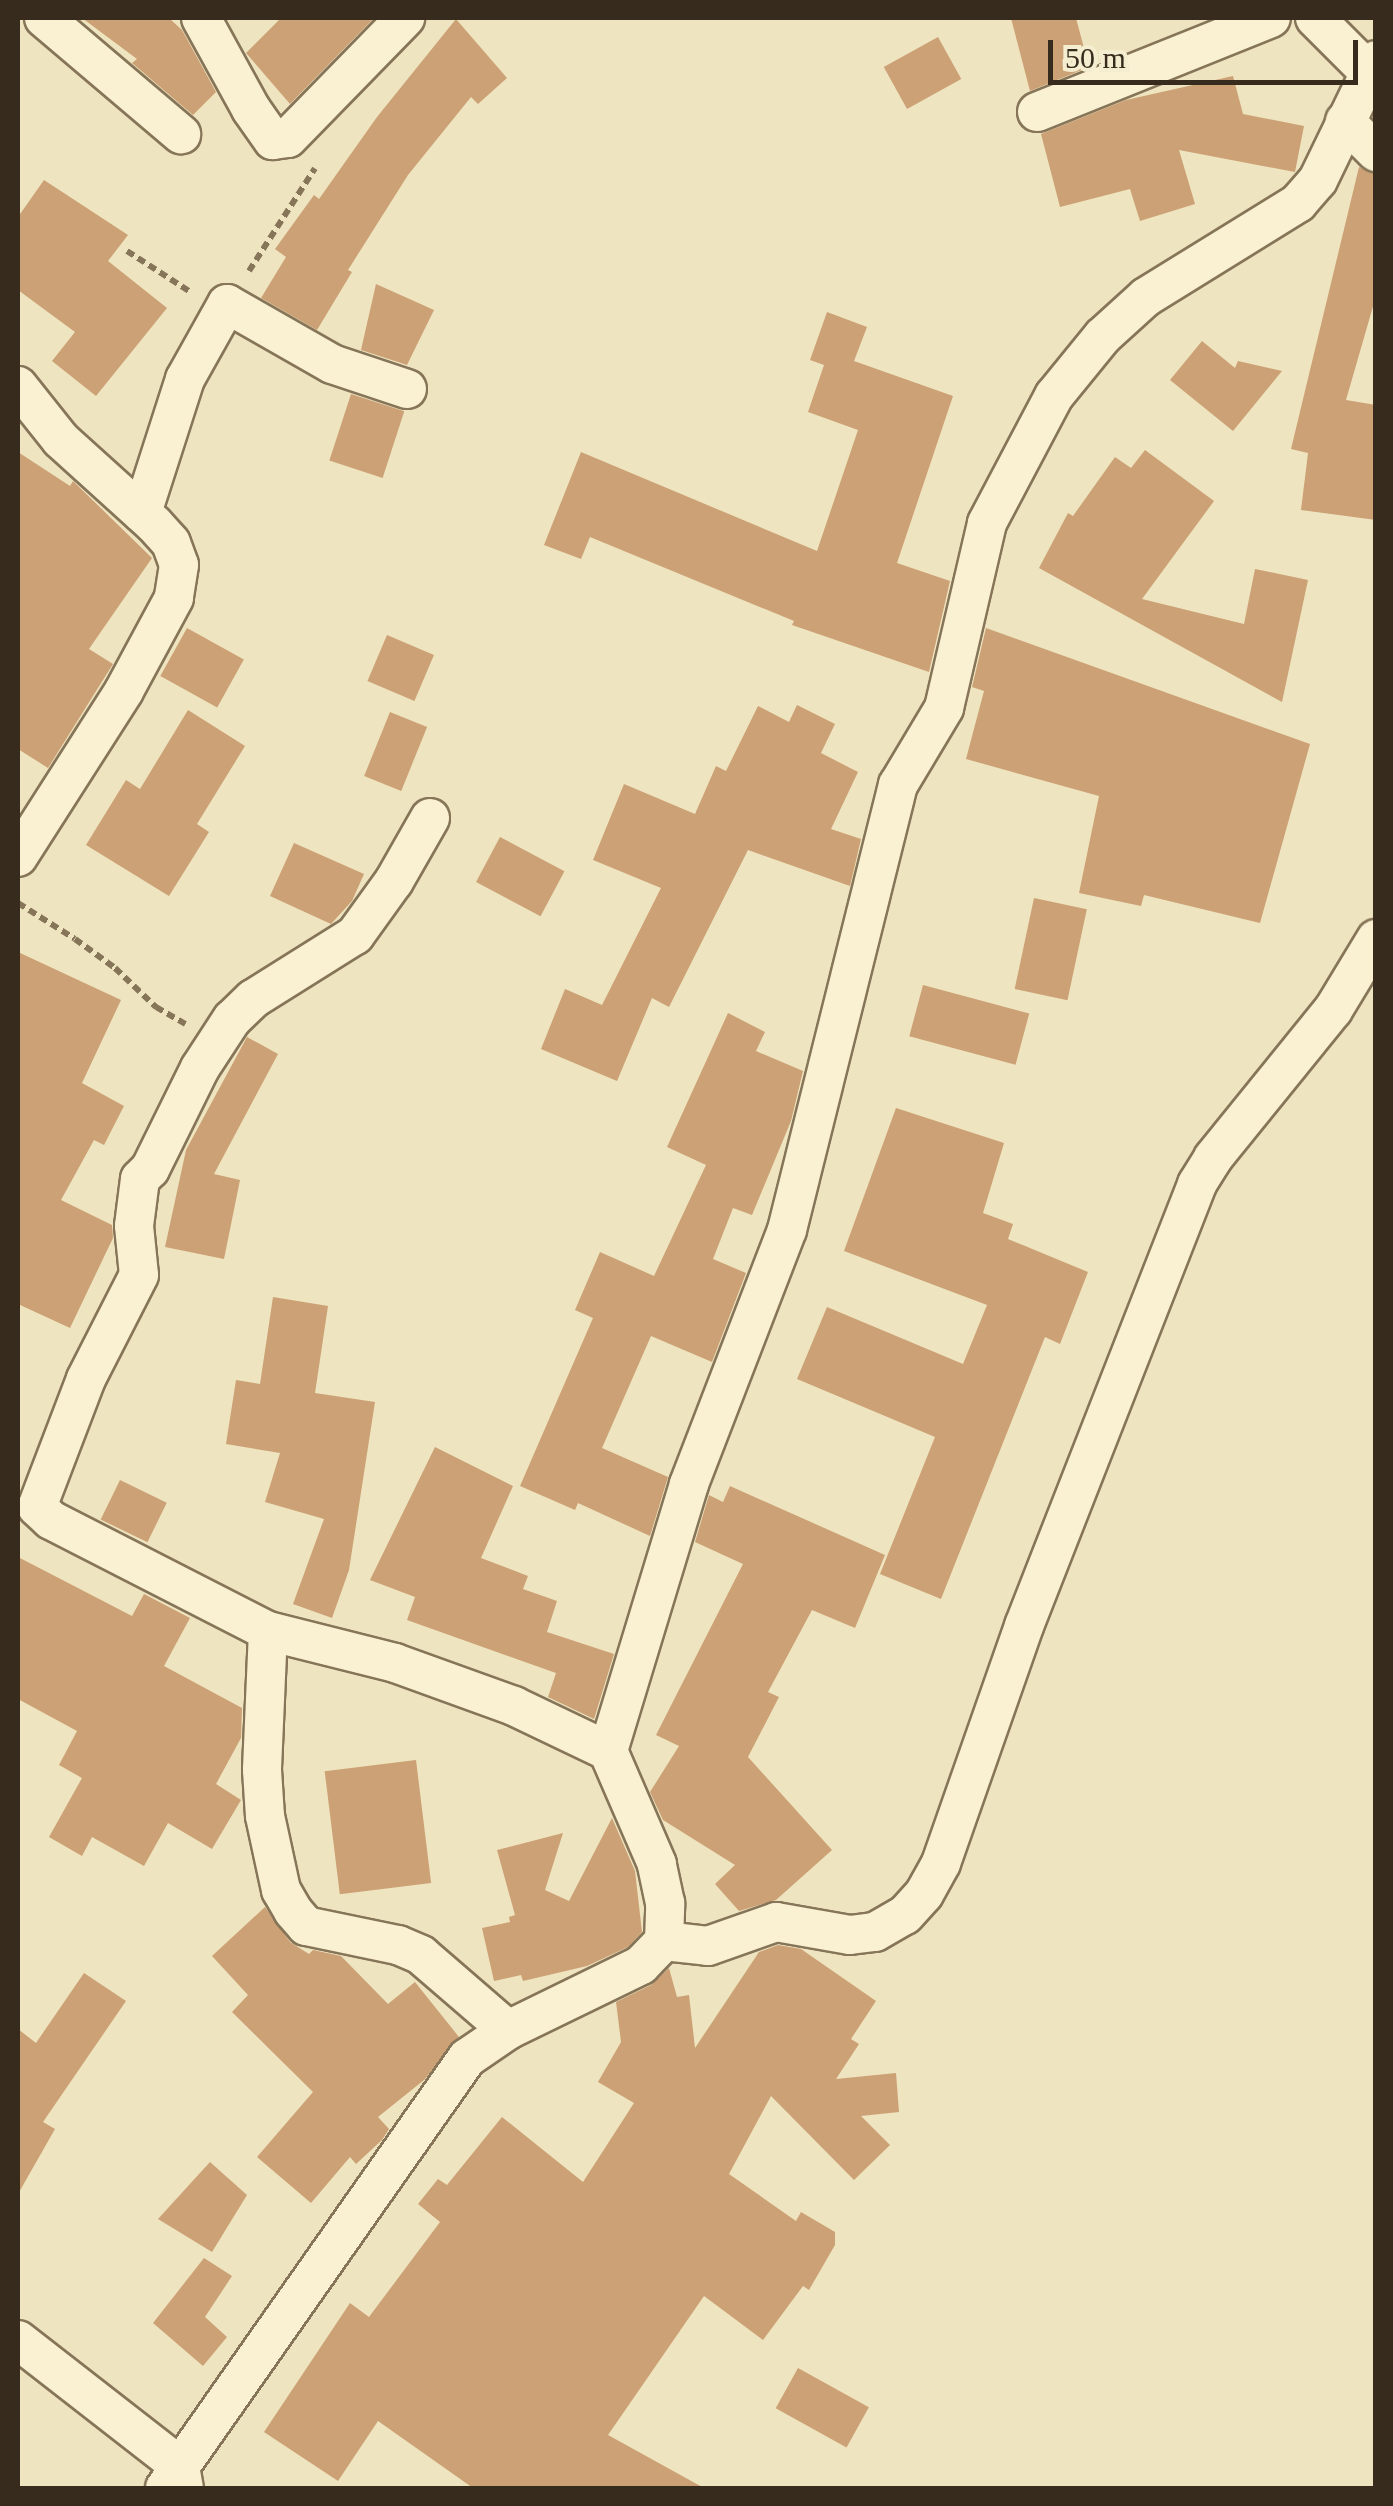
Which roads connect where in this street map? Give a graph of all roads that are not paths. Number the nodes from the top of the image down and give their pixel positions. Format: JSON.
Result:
{"nodes":[{"id":1,"x":44,"y":18,"type":"edge"},
{"id":2,"x":201,"y":18,"type":"edge"},
{"id":3,"x":404,"y":18,"type":"edge"},
{"id":4,"x":1272,"y":18,"type":"edge"},
{"id":5,"x":1315,"y":18,"type":"edge"},
{"id":6,"x":1372,"y":65,"type":"edge"},
{"id":7,"x":1037,"y":112,"type":"dead end"},
{"id":8,"x":1345,"y":121,"type":"junction"},
{"id":9,"x":180,"y":134,"type":"dead end"},
{"id":10,"x":1376,"y":152,"type":"edge"},
{"id":11,"x":18,"y":386,"type":"edge"},
{"id":12,"x":407,"y":389,"type":"dead end"},
{"id":13,"x":142,"y":514,"type":"junction"},
{"id":14,"x":430,"y":818,"type":"dead end"},
{"id":15,"x":18,"y":857,"type":"edge"},
{"id":16,"x":1376,"y":939,"type":"edge"},
{"id":17,"x":268,"y":1631,"type":"junction"},
{"id":18,"x":608,"y":1751,"type":"junction"},
{"id":19,"x":664,"y":1940,"type":"junction"},
{"id":20,"x":508,"y":2030,"type":"junction"},
{"id":21,"x":18,"y":2340,"type":"edge"},
{"id":22,"x":177,"y":2481,"type":"edge"}],
"edges":[{"from":1,"to":9,"type":"street"},
{"from":2,"to":3,"type":"street"},
{"from":4,"to":7,"type":"street"},
{"from":5,"to":6,"type":"street"},
{"from":6,"to":8,"type":"street"},
{"from":8,"to":10,"type":"street"},
{"from":8,"to":18,"type":"street"},
{"from":11,"to":13,"type":"street"},
{"from":12,"to":13,"type":"street"},
{"from":13,"to":15,"type":"street"},
{"from":14,"to":17,"type":"street"},
{"from":16,"to":19,"type":"street"},
{"from":17,"to":18,"type":"street"},
{"from":17,"to":20,"type":"street"},
{"from":18,"to":19,"type":"street"},
{"from":19,"to":20,"type":"street"},
{"from":20,"to":22,"type":"street"},
{"from":21,"to":22,"type":"street"}]}
